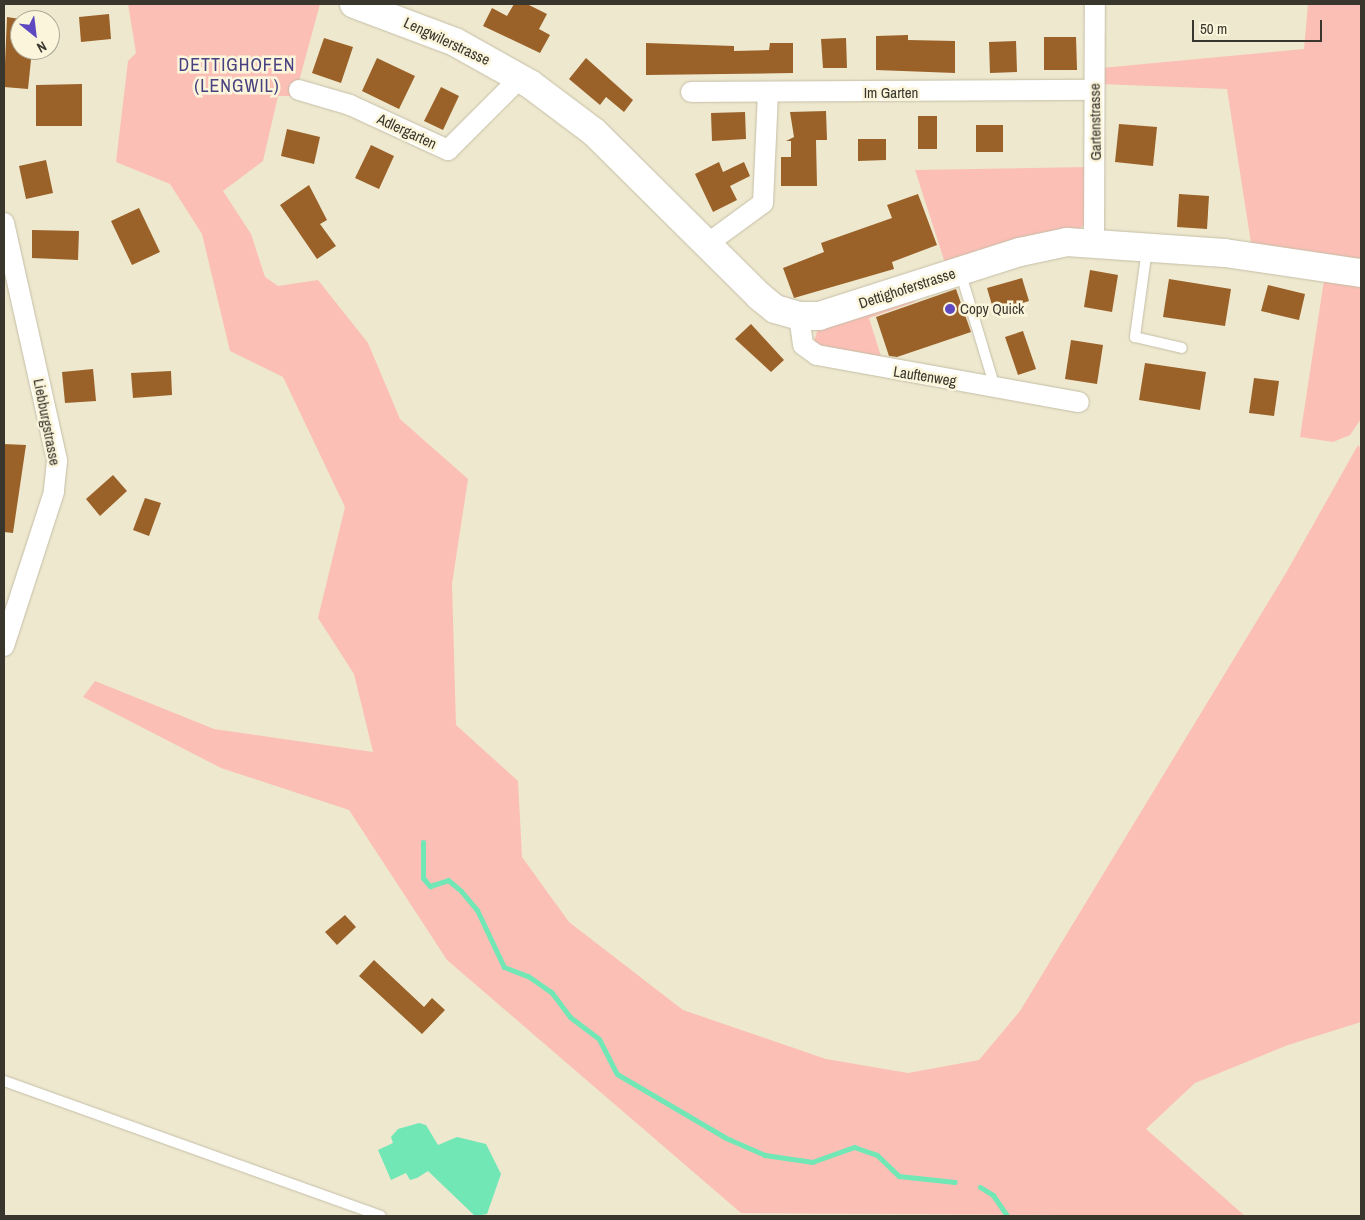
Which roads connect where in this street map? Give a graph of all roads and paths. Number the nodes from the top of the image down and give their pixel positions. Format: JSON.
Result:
{"nodes":[{"id":1,"x":354,"y":4,"type":"edge"},
{"id":2,"x":1094,"y":4,"type":"edge"},
{"id":3,"x":528,"y":83,"type":"junction"},
{"id":4,"x":299,"y":90,"type":"dead end"},
{"id":5,"x":1092,"y":90,"type":"junction"},
{"id":6,"x":691,"y":92,"type":"dead end"},
{"id":7,"x":768,"y":92,"type":"junction"},
{"id":8,"x":4,"y":223,"type":"edge"},
{"id":9,"x":1094,"y":241,"type":"junction"},
{"id":10,"x":708,"y":244,"type":"junction"},
{"id":11,"x":1148,"y":246,"type":"junction"},
{"id":12,"x":960,"y":272,"type":"junction"},
{"id":13,"x":1361,"y":273,"type":"edge"},
{"id":14,"x":800,"y":316,"type":"junction"},
{"id":15,"x":1182,"y":348,"type":"dead end"},
{"id":16,"x":995,"y":388,"type":"junction"},
{"id":17,"x":1079,"y":402,"type":"dead end"},
{"id":18,"x":4,"y":646,"type":"edge"},
{"id":19,"x":4,"y":1081,"type":"edge"},
{"id":20,"x":381,"y":1216,"type":"edge"}],
"edges":[{"from":1,"to":3,"type":"street","name":"Lengwilerstrasse"},
{"from":2,"to":5,"type":"street","name":"Gartenstrasse"},
{"from":3,"to":4,"type":"street","name":"Adlergarten"},
{"from":3,"to":10,"type":"street","name":"Dettighoferstrasse"},
{"from":5,"to":7,"type":"street","name":"Im Garten"},
{"from":5,"to":9,"type":"street","name":"Gartenstrasse"},
{"from":6,"to":7,"type":"street","name":"Im Garten"},
{"from":7,"to":10,"type":"street"},
{"from":8,"to":18,"type":"street","name":"Liebburgstrasse"},
{"from":9,"to":11,"type":"street","name":"Dettighoferstrasse"},
{"from":9,"to":12,"type":"street","name":"Dettighoferstrasse"},
{"from":10,"to":14,"type":"street","name":"Dettighoferstrasse"},
{"from":11,"to":13,"type":"street","name":"Dettighoferstrasse"},
{"from":11,"to":15,"type":"lane"},
{"from":12,"to":14,"type":"street","name":"Dettighoferstrasse"},
{"from":12,"to":16,"type":"lane"},
{"from":14,"to":16,"type":"street","name":"Lauftenweg"},
{"from":16,"to":17,"type":"street","name":"Lauftenweg"},
{"from":19,"to":20,"type":"lane"}]}
